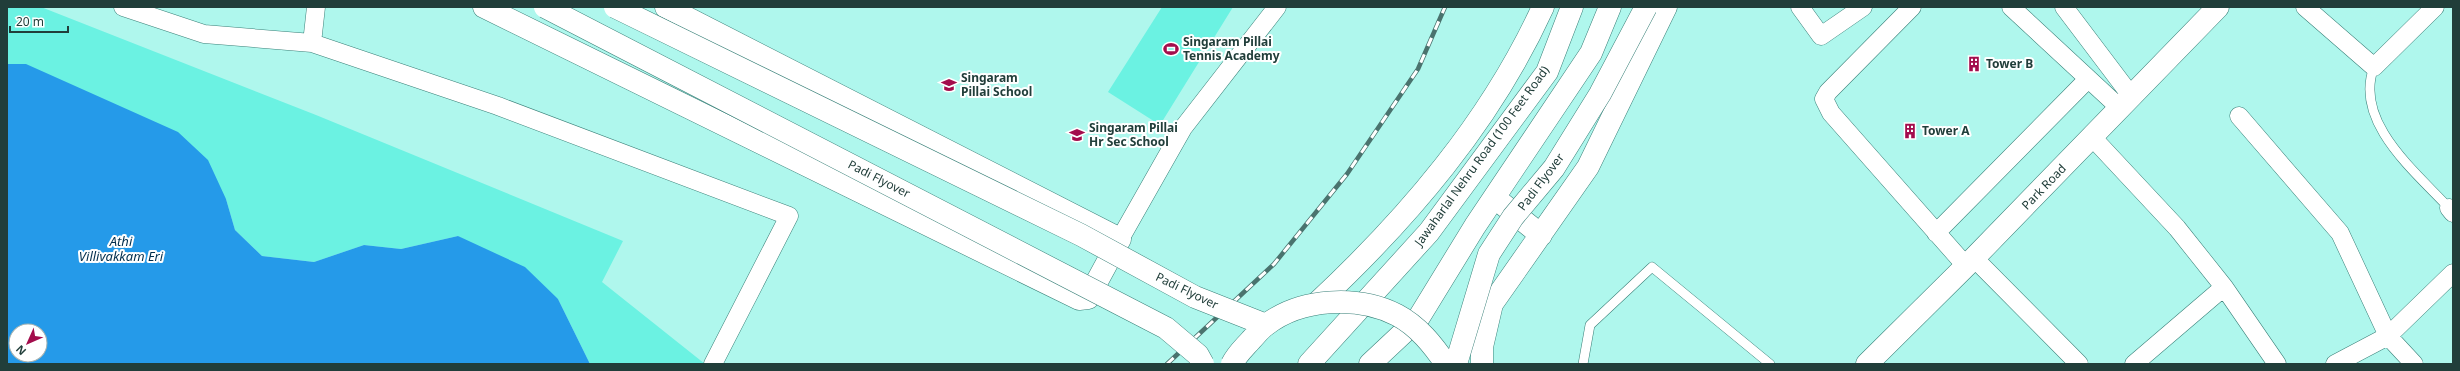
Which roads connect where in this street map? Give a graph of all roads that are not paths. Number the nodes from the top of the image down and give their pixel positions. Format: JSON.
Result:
{"nodes":[{"id":1,"x":123,"y":7,"type":"edge"},
{"id":2,"x":316,"y":7,"type":"edge"},
{"id":3,"x":484,"y":7,"type":"edge"},
{"id":4,"x":545,"y":7,"type":"edge"},
{"id":5,"x":615,"y":7,"type":"edge"},
{"id":6,"x":666,"y":7,"type":"edge"},
{"id":7,"x":1277,"y":7,"type":"edge"},
{"id":8,"x":1543,"y":7,"type":"edge"},
{"id":9,"x":1572,"y":7,"type":"edge"},
{"id":10,"x":1610,"y":7,"type":"edge"},
{"id":11,"x":1646,"y":7,"type":"edge"},
{"id":12,"x":1666,"y":7,"type":"edge"},
{"id":13,"x":1800,"y":7,"type":"edge"},
{"id":14,"x":1863,"y":7,"type":"edge"},
{"id":15,"x":1912,"y":7,"type":"edge"},
{"id":16,"x":2011,"y":7,"type":"edge"},
{"id":17,"x":2064,"y":7,"type":"edge"},
{"id":18,"x":2218,"y":7,"type":"edge"},
{"id":19,"x":2305,"y":7,"type":"edge"},
{"id":20,"x":2435,"y":7,"type":"edge"},
{"id":21,"x":312,"y":43,"type":"junction"},
{"id":22,"x":2374,"y":67,"type":"junction"},
{"id":23,"x":2088,"y":78,"type":"junction"},
{"id":24,"x":2126,"y":103,"type":"junction"},
{"id":25,"x":2239,"y":116,"type":"dead end"},
{"id":26,"x":2092,"y":137,"type":"junction"},
{"id":27,"x":1494,"y":198,"type":"junction"},
{"id":28,"x":2451,"y":210,"type":"edge"},
{"id":29,"x":1936,"y":233,"type":"junction"},
{"id":30,"x":1541,"y":235,"type":"junction"},
{"id":31,"x":1120,"y":239,"type":"junction"},
{"id":32,"x":1970,"y":262,"type":"junction"},
{"id":33,"x":2453,"y":273,"type":"edge"},
{"id":34,"x":2224,"y":287,"type":"junction"},
{"id":35,"x":1317,"y":303,"type":"junction"},
{"id":36,"x":1266,"y":325,"type":"junction"},
{"id":37,"x":2388,"y":336,"type":"junction"},
{"id":38,"x":713,"y":364,"type":"edge"},
{"id":39,"x":1203,"y":364,"type":"edge"},
{"id":40,"x":1232,"y":364,"type":"edge"},
{"id":41,"x":1309,"y":364,"type":"edge"},
{"id":42,"x":1370,"y":364,"type":"edge"},
{"id":43,"x":1446,"y":364,"type":"edge"},
{"id":44,"x":1456,"y":364,"type":"edge"},
{"id":45,"x":1482,"y":364,"type":"edge"},
{"id":46,"x":1582,"y":364,"type":"edge"},
{"id":47,"x":1770,"y":364,"type":"edge"},
{"id":48,"x":1867,"y":364,"type":"edge"},
{"id":49,"x":2079,"y":364,"type":"edge"},
{"id":50,"x":2134,"y":364,"type":"edge"},
{"id":51,"x":2277,"y":364,"type":"edge"},
{"id":52,"x":2335,"y":364,"type":"edge"},
{"id":53,"x":2414,"y":364,"type":"edge"}],
"edges":[{"from":1,"to":21,"type":"street"},
{"from":2,"to":21,"type":"street"},
{"from":3,"to":31,"type":"main road"},
{"from":4,"to":39,"type":"main road","name":"Padi Flyover","bridge":true},
{"from":5,"to":36,"type":"main road","name":"Padi Flyover","bridge":true},
{"from":6,"to":31,"type":"main road"},
{"from":7,"to":31,"type":"street"},
{"from":8,"to":35,"type":"main road"},
{"from":9,"to":41,"type":"main road","name":"Jawaharlal Nehru Road (100 Feet Road)"},
{"from":10,"to":27,"type":"main road"},
{"from":11,"to":44,"type":"main road","name":"Padi Flyover","bridge":true},
{"from":12,"to":30,"type":"main road"},
{"from":13,"to":14,"type":"street"},
{"from":15,"to":29,"type":"street"},
{"from":16,"to":23,"type":"street"},
{"from":17,"to":24,"type":"street"},
{"from":18,"to":24,"type":"main road","name":"Park Road"},
{"from":19,"to":22,"type":"street"},
{"from":20,"to":22,"type":"street"},
{"from":21,"to":38,"type":"street"},
{"from":22,"to":28,"type":"lane"},
{"from":23,"to":24,"type":"street"},
{"from":23,"to":29,"type":"street"},
{"from":24,"to":26,"type":"main road","name":"Park Road"},
{"from":25,"to":37,"type":"street"},
{"from":26,"to":32,"type":"main road","name":"Park Road"},
{"from":26,"to":34,"type":"street"},
{"from":27,"to":30,"type":"main road"},
{"from":27,"to":42,"type":"main road"},
{"from":29,"to":32,"type":"street"},
{"from":30,"to":45,"type":"main road"},
{"from":32,"to":48,"type":"main road","name":"Park Road"},
{"from":32,"to":49,"type":"street"},
{"from":33,"to":37,"type":"street"},
{"from":34,"to":50,"type":"street"},
{"from":34,"to":51,"type":"street"},
{"from":35,"to":36,"type":"main road","bridge":true},
{"from":35,"to":43,"type":"main road","bridge":true},
{"from":36,"to":40,"type":"main road","bridge":true},
{"from":37,"to":52,"type":"street"},
{"from":37,"to":53,"type":"street"},
{"from":46,"to":47,"type":"lane"}]}
